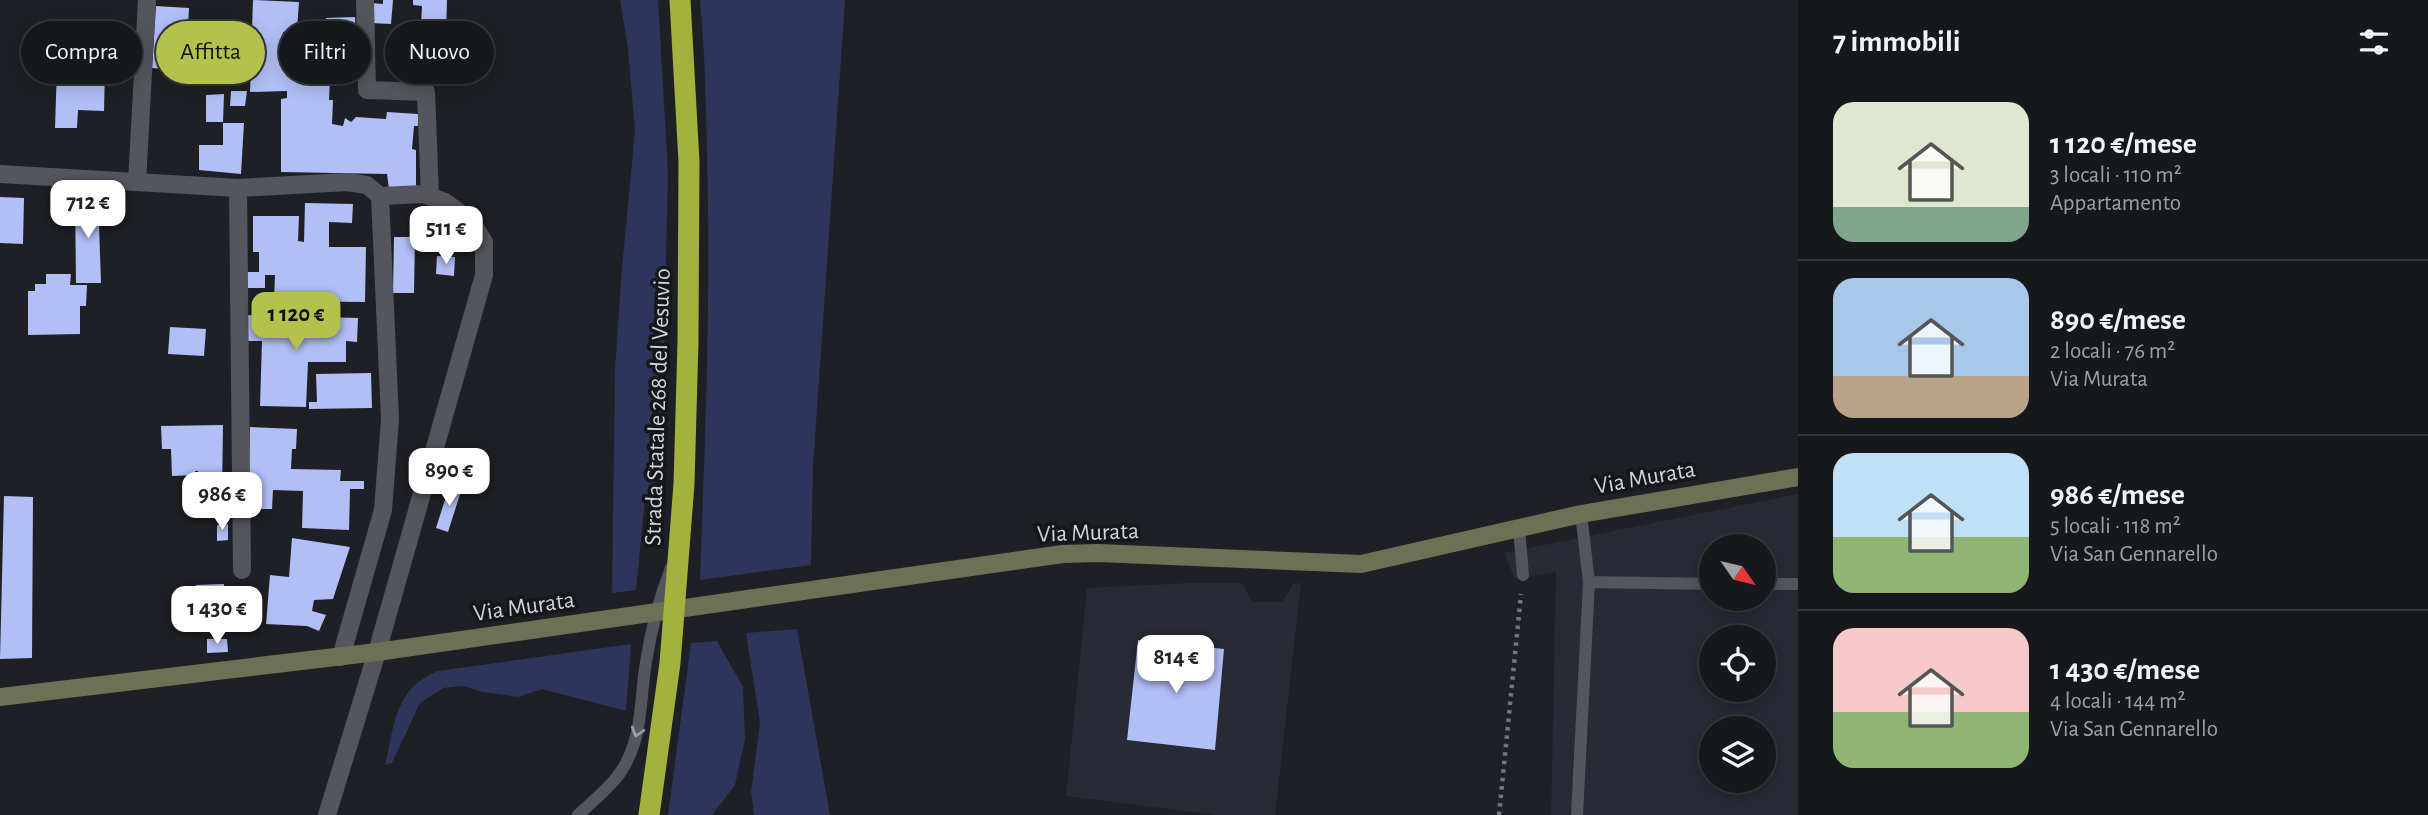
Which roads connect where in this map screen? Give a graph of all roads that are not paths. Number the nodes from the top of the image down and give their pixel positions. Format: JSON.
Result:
{"nodes":[{"id":1,"x":146,"y":0,"type":"edge"},
{"id":2,"x":365,"y":0,"type":"edge"},
{"id":3,"x":680,"y":0,"type":"edge"},
{"id":4,"x":0,"y":174,"type":"edge"},
{"id":5,"x":138,"y":182,"type":"junction"},
{"id":6,"x":238,"y":188,"type":"junction"},
{"id":7,"x":380,"y":196,"type":"junction"},
{"id":8,"x":430,"y":197,"type":"junction"},
{"id":9,"x":1798,"y":477,"type":"edge"},
{"id":10,"x":1581,"y":514,"type":"junction"},
{"id":11,"x":1519,"y":528,"type":"junction"},
{"id":12,"x":681,"y":539,"type":"junction"},
{"id":13,"x":242,"y":570,"type":"dead end"},
{"id":14,"x":1523,"y":575,"type":"road end"},
{"id":15,"x":1589,"y":582,"type":"junction"},
{"id":16,"x":1699,"y":584,"type":"edge"},
{"id":17,"x":1776,"y":584,"type":"edge"},
{"id":18,"x":1798,"y":584,"type":"edge"},
{"id":19,"x":377,"y":652,"type":"junction"},
{"id":20,"x":341,"y":657,"type":"junction"},
{"id":21,"x":0,"y":697,"type":"edge"},
{"id":22,"x":327,"y":815,"type":"edge"},
{"id":23,"x":578,"y":815,"type":"edge"},
{"id":24,"x":649,"y":815,"type":"edge"},
{"id":25,"x":1577,"y":815,"type":"edge"}],
"edges":[{"from":1,"to":5,"type":"street"},
{"from":2,"to":8,"type":"street"},
{"from":3,"to":12,"type":"highway","name":"Strada Statale 268 del Vesuvio"},
{"from":4,"to":5,"type":"street"},
{"from":5,"to":6,"type":"street"},
{"from":6,"to":7,"type":"street"},
{"from":6,"to":13,"type":"street"},
{"from":7,"to":8,"type":"street"},
{"from":7,"to":20,"type":"street"},
{"from":8,"to":19,"type":"street"},
{"from":9,"to":10,"type":"street","name":"Via Murata"},
{"from":10,"to":11,"type":"street","name":"Via Murata"},
{"from":10,"to":15,"type":"lane"},
{"from":11,"to":14,"type":"lane"},
{"from":11,"to":19,"type":"street","name":"Via Murata"},
{"from":12,"to":23,"type":"lane","one_way":true},
{"from":12,"to":24,"type":"highway","name":"Strada Statale 268 del Vesuvio"},
{"from":15,"to":16,"type":"lane"},
{"from":15,"to":25,"type":"lane"},
{"from":17,"to":18,"type":"lane"},
{"from":19,"to":20,"type":"street","name":"Via Murata"},
{"from":19,"to":22,"type":"street"},
{"from":20,"to":21,"type":"street","name":"Via Murata"}]}
